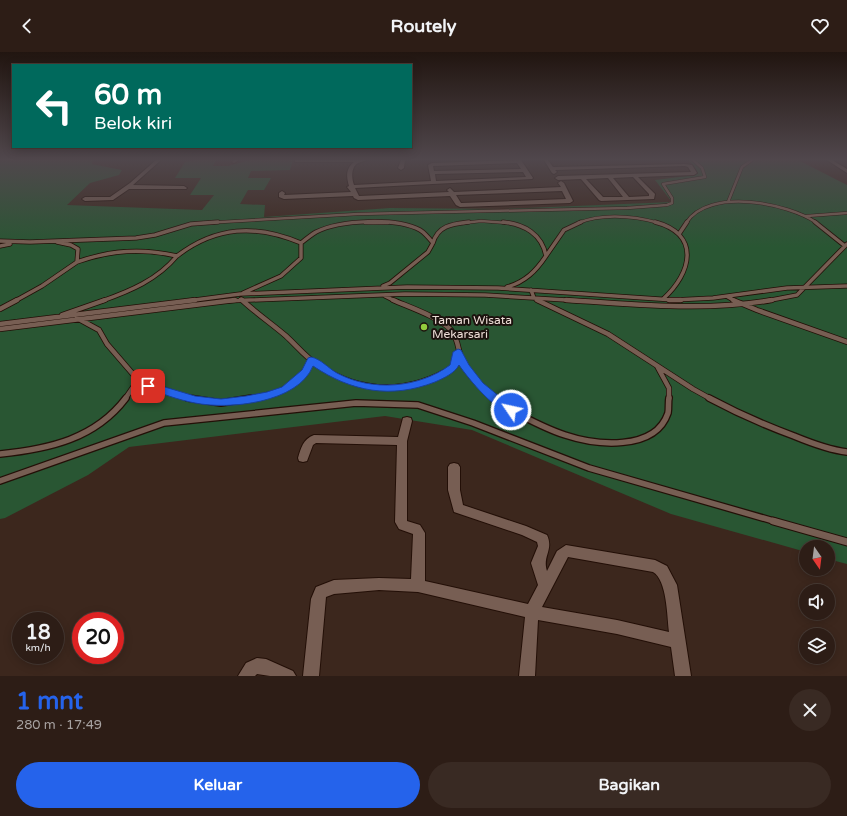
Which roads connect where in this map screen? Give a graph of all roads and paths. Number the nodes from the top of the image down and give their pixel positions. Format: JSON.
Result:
{"nodes":[{"id":1,"x":125,"y":189,"type":"edge"},
{"id":2,"x":351,"y":189,"type":"edge"},
{"id":3,"x":449,"y":189,"type":"edge"},
{"id":4,"x":560,"y":189,"type":"edge"},
{"id":5,"x":563,"y":189,"type":"edge"},
{"id":6,"x":593,"y":189,"type":"edge"},
{"id":7,"x":620,"y":189,"type":"edge"},
{"id":8,"x":647,"y":189,"type":"edge"},
{"id":9,"x":666,"y":189,"type":"edge"},
{"id":10,"x":733,"y":189,"type":"edge"},
{"id":11,"x":282,"y":193,"type":"dead end"},
{"id":12,"x":354,"y":194,"type":"junction"},
{"id":13,"x":453,"y":194,"type":"junction"},
{"id":14,"x":85,"y":199,"type":"dead end"},
{"id":15,"x":628,"y":199,"type":"junction"},
{"id":16,"x":728,"y":202,"type":"junction"},
{"id":17,"x":847,"y":213,"type":"edge"},
{"id":18,"x":806,"y":216,"type":"junction"},
{"id":19,"x":679,"y":234,"type":"junction"},
{"id":20,"x":0,"y":241,"type":"edge"},
{"id":21,"x":301,"y":243,"type":"junction"},
{"id":22,"x":433,"y":243,"type":"junction"},
{"id":23,"x":846,"y":245,"type":"edge"},
{"id":24,"x":0,"y":246,"type":"edge"},
{"id":25,"x":177,"y":256,"type":"junction"},
{"id":26,"x":546,"y":256,"type":"junction"},
{"id":27,"x":76,"y":262,"type":"junction"},
{"id":28,"x":806,"y":286,"type":"junction"},
{"id":29,"x":847,"y":286,"type":"edge"},
{"id":30,"x":380,"y":288,"type":"junction"},
{"id":31,"x":498,"y":288,"type":"junction"},
{"id":32,"x":532,"y":290,"type":"junction"},
{"id":33,"x":383,"y":295,"type":"junction"},
{"id":34,"x":728,"y":296,"type":"junction"},
{"id":35,"x":240,"y":297,"type":"junction"},
{"id":36,"x":534,"y":298,"type":"junction"},
{"id":37,"x":663,"y":299,"type":"junction"},
{"id":38,"x":743,"y":305,"type":"junction"},
{"id":39,"x":0,"y":309,"type":"edge"},
{"id":40,"x":56,"y":317,"type":"junction"},
{"id":41,"x":77,"y":318,"type":"junction"},
{"id":42,"x":0,"y":324,"type":"edge"},
{"id":43,"x":0,"y":329,"type":"edge"},
{"id":44,"x":847,"y":342,"type":"edge"},
{"id":45,"x":458,"y":352,"type":"junction"},
{"id":46,"x":311,"y":360,"type":"junction"},
{"id":47,"x":657,"y":366,"type":"junction"},
{"id":48,"x":138,"y":380,"type":"junction"},
{"id":49,"x":407,"y":421,"type":"dead end"},
{"id":50,"x":402,"y":441,"type":"junction"},
{"id":51,"x":847,"y":452,"type":"edge"},
{"id":52,"x":0,"y":454,"type":"edge"},
{"id":53,"x":304,"y":458,"type":"dead end"},
{"id":54,"x":454,"y":467,"type":"dead end"},
{"id":55,"x":0,"y":481,"type":"edge"},
{"id":56,"x":847,"y":542,"type":"edge"},
{"id":57,"x":545,"y":585,"type":"junction"},
{"id":58,"x":418,"y":586,"type":"junction"},
{"id":59,"x":532,"y":612,"type":"junction"},
{"id":60,"x":678,"y":641,"type":"junction"},
{"id":61,"x":246,"y":676,"type":"edge"},
{"id":62,"x":288,"y":676,"type":"edge"},
{"id":63,"x":311,"y":676,"type":"edge"},
{"id":64,"x":527,"y":676,"type":"edge"},
{"id":65,"x":683,"y":676,"type":"edge"}],
"edges":[{"from":1,"to":14,"type":"street"},
{"from":2,"to":12,"type":"street"},
{"from":3,"to":13,"type":"street"},
{"from":4,"to":13,"type":"street"},
{"from":5,"to":13,"type":"street"},
{"from":6,"to":15,"type":"street"},
{"from":7,"to":15,"type":"street"},
{"from":8,"to":15,"type":"street"},
{"from":9,"to":20,"type":"lane"},
{"from":10,"to":16,"type":"lane"},
{"from":11,"to":12,"type":"street"},
{"from":12,"to":13,"type":"street"},
{"from":16,"to":18,"type":"lane"},
{"from":16,"to":19,"type":"lane"},
{"from":17,"to":18,"type":"lane"},
{"from":18,"to":23,"type":"lane"},
{"from":19,"to":26,"type":"lane"},
{"from":19,"to":37,"type":"lane"},
{"from":21,"to":22,"type":"lane"},
{"from":21,"to":25,"type":"lane"},
{"from":21,"to":35,"type":"lane"},
{"from":22,"to":26,"type":"lane"},
{"from":22,"to":30,"type":"lane"},
{"from":23,"to":28,"type":"lane"},
{"from":24,"to":27,"type":"lane"},
{"from":25,"to":27,"type":"lane"},
{"from":25,"to":40,"type":"lane"},
{"from":26,"to":31,"type":"lane"},
{"from":27,"to":39,"type":"lane"},
{"from":28,"to":29,"type":"lane"},
{"from":28,"to":34,"type":"lane"},
{"from":28,"to":38,"type":"lane"},
{"from":30,"to":31,"type":"lane"},
{"from":30,"to":35,"type":"lane"},
{"from":31,"to":32,"type":"lane"},
{"from":32,"to":36,"type":"lane"},
{"from":32,"to":37,"type":"lane"},
{"from":33,"to":35,"type":"lane"},
{"from":33,"to":36,"type":"lane"},
{"from":33,"to":45,"type":"lane"},
{"from":34,"to":37,"type":"lane"},
{"from":34,"to":38,"type":"lane"},
{"from":35,"to":40,"type":"lane"},
{"from":35,"to":41,"type":"lane"},
{"from":35,"to":46,"type":"lane"},
{"from":36,"to":38,"type":"lane"},
{"from":36,"to":47,"type":"lane"},
{"from":38,"to":44,"type":"lane"},
{"from":40,"to":42,"type":"lane"},
{"from":41,"to":43,"type":"lane"},
{"from":41,"to":48,"type":"lane"},
{"from":45,"to":46,"type":"lane"},
{"from":45,"to":47,"type":"lane"},
{"from":46,"to":48,"type":"lane"},
{"from":47,"to":51,"type":"lane"},
{"from":48,"to":52,"type":"lane"},
{"from":49,"to":50,"type":"street"},
{"from":50,"to":53,"type":"street"},
{"from":50,"to":58,"type":"street"},
{"from":54,"to":57,"type":"street"},
{"from":55,"to":56,"type":"lane"},
{"from":57,"to":59,"type":"street"},
{"from":57,"to":60,"type":"street"},
{"from":58,"to":59,"type":"street"},
{"from":58,"to":63,"type":"street"},
{"from":59,"to":60,"type":"street"},
{"from":59,"to":64,"type":"street"},
{"from":60,"to":65,"type":"street"},
{"from":61,"to":62,"type":"street"}]}
